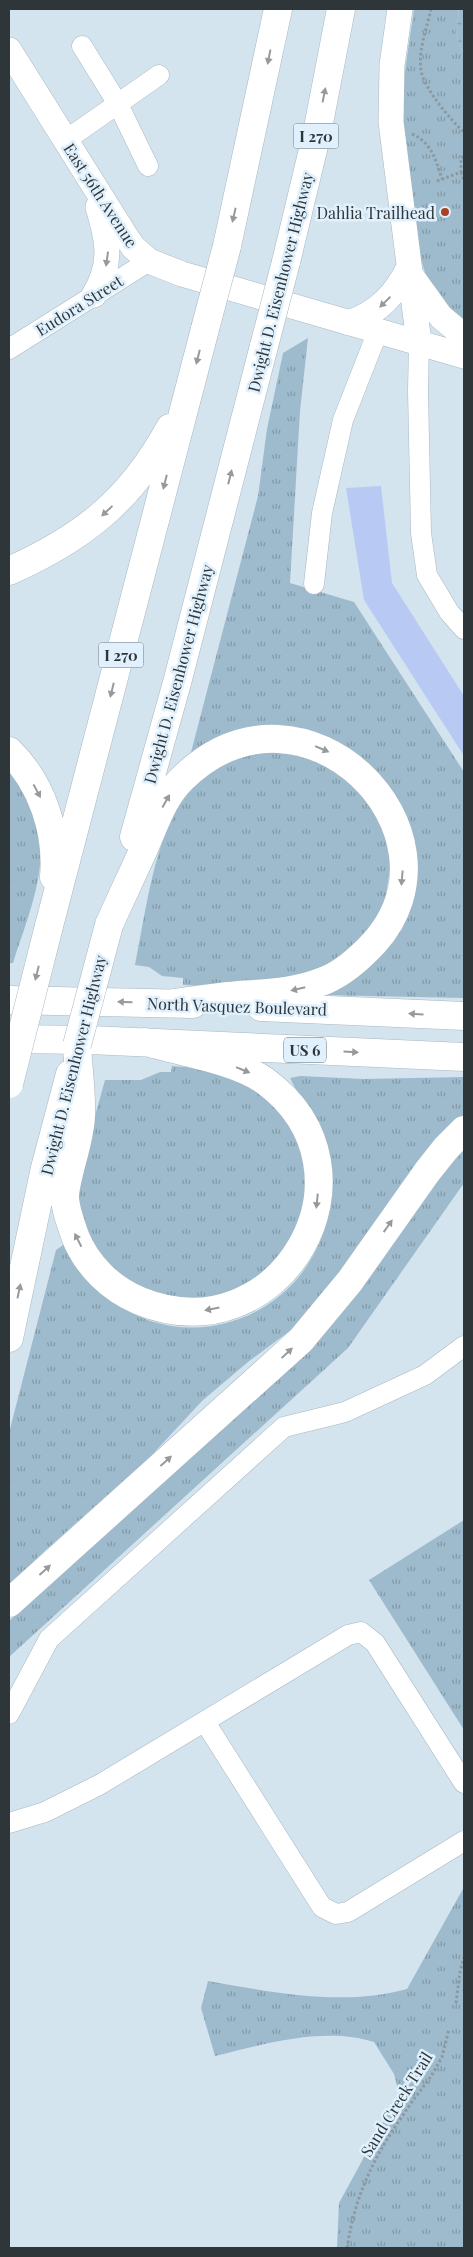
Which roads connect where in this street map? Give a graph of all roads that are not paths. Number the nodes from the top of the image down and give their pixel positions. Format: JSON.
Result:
{"nodes":[{"id":1,"x":278,"y":9,"type":"edge"},
{"id":2,"x":341,"y":9,"type":"edge"},
{"id":3,"x":400,"y":9,"type":"edge"},
{"id":4,"x":82,"y":46,"type":"dead end"},
{"id":5,"x":9,"y":50,"type":"edge"},
{"id":6,"x":159,"y":75,"type":"dead end"},
{"id":7,"x":16,"y":77,"type":"edge"},
{"id":8,"x":118,"y":104,"type":"junction"},
{"id":9,"x":66,"y":140,"type":"junction"},
{"id":10,"x":148,"y":166,"type":"dead end"},
{"id":11,"x":90,"y":178,"type":"junction"},
{"id":12,"x":149,"y":261,"type":"junction"},
{"id":13,"x":409,"y":270,"type":"junction"},
{"id":14,"x":94,"y":295,"type":"junction"},
{"id":15,"x":349,"y":322,"type":"junction"},
{"id":16,"x":378,"y":331,"type":"junction"},
{"id":17,"x":464,"y":336,"type":"edge"},
{"id":18,"x":420,"y":343,"type":"junction"},
{"id":19,"x":9,"y":349,"type":"edge"},
{"id":20,"x":464,"y":356,"type":"edge"},
{"id":21,"x":192,"y":384,"type":"junction"},
{"id":22,"x":9,"y":571,"type":"edge"},
{"id":23,"x":314,"y":584,"type":"dead end"},
{"id":24,"x":464,"y":629,"type":"edge"},
{"id":25,"x":9,"y":751,"type":"edge"},
{"id":26,"x":109,"y":925,"type":"junction"},
{"id":27,"x":49,"y":926,"type":"junction"},
{"id":28,"x":9,"y":1000,"type":"edge"},
{"id":29,"x":174,"y":1003,"type":"junction"},
{"id":30,"x":464,"y":1016,"type":"edge"},
{"id":31,"x":9,"y":1039,"type":"edge"},
{"id":32,"x":145,"y":1042,"type":"junction"},
{"id":33,"x":464,"y":1057,"type":"edge"},
{"id":34,"x":9,"y":1084,"type":"edge"},
{"id":35,"x":70,"y":1117,"type":"junction"},
{"id":36,"x":464,"y":1130,"type":"edge"},
{"id":37,"x":9,"y":1338,"type":"edge"},
{"id":38,"x":464,"y":1346,"type":"edge"},
{"id":39,"x":9,"y":1603,"type":"edge"},
{"id":40,"x":9,"y":1714,"type":"edge"},
{"id":41,"x":204,"y":1722,"type":"junction"},
{"id":42,"x":464,"y":1784,"type":"edge"},
{"id":43,"x":9,"y":1823,"type":"edge"},
{"id":44,"x":464,"y":1841,"type":"edge"}],
"edges":[{"from":1,"to":21,"type":"highway","number":"I 270","one_way":true,"bridge":true},
{"from":26,"to":2,"type":"highway","name":"Dwight D. Eisenhower Highway","number":"I 270","one_way":true,"bridge":true},
{"from":3,"to":13,"type":"main road"},
{"from":4,"to":8,"type":"street"},
{"from":5,"to":7,"type":"main road","name":"East 56th Avenue"},
{"from":6,"to":8,"type":"street"},
{"from":7,"to":9,"type":"main road","name":"East 56th Avenue"},
{"from":8,"to":9,"type":"street"},
{"from":8,"to":10,"type":"street"},
{"from":9,"to":11,"type":"main road","name":"East 56th Avenue"},
{"from":11,"to":12,"type":"main road","name":"East 56th Avenue"},
{"from":11,"to":14,"type":"main road","one_way":true},
{"from":12,"to":14,"type":"street","name":"Eudora Street"},
{"from":12,"to":15,"type":"main road","name":"East 56th Avenue"},
{"from":13,"to":15,"type":"main road","one_way":true},
{"from":13,"to":17,"type":"main road"},
{"from":13,"to":18,"type":"main road"},
{"from":14,"to":19,"type":"street","name":"Eudora Street"},
{"from":15,"to":16,"type":"main road","name":"East 56th Avenue"},
{"from":16,"to":18,"type":"main road","name":"East 56th Avenue"},
{"from":16,"to":23,"type":"street"},
{"from":18,"to":20,"type":"main road","name":"East 56th Avenue"},
{"from":18,"to":24,"type":"street"},
{"from":21,"to":22,"type":"highway","one_way":true},
{"from":21,"to":27,"type":"highway","number":"I 270","one_way":true},
{"from":25,"to":27,"type":"highway","one_way":true},
{"from":26,"to":29,"type":"highway","one_way":true},
{"from":26,"to":35,"type":"highway","name":"Dwight D. Eisenhower Highway","number":"I 270","bridge":true},
{"from":27,"to":34,"type":"highway","number":"I 270","one_way":true,"bridge":true},
{"from":29,"to":28,"type":"highway","name":"North Vasquez Boulevard","one_way":true},
{"from":30,"to":29,"type":"highway","name":"North Vasquez Boulevard","one_way":true},
{"from":31,"to":32,"type":"highway","number":"US 6"},
{"from":32,"to":33,"type":"highway","number":"US 6","one_way":true},
{"from":32,"to":35,"type":"highway","one_way":true},
{"from":37,"to":35,"type":"highway","name":"Dwight D. Eisenhower Highway","one_way":true},
{"from":39,"to":36,"type":"highway","one_way":true},
{"from":38,"to":40,"type":"street"},
{"from":41,"to":42,"type":"street"},
{"from":41,"to":43,"type":"street"},
{"from":41,"to":44,"type":"street"}]}
